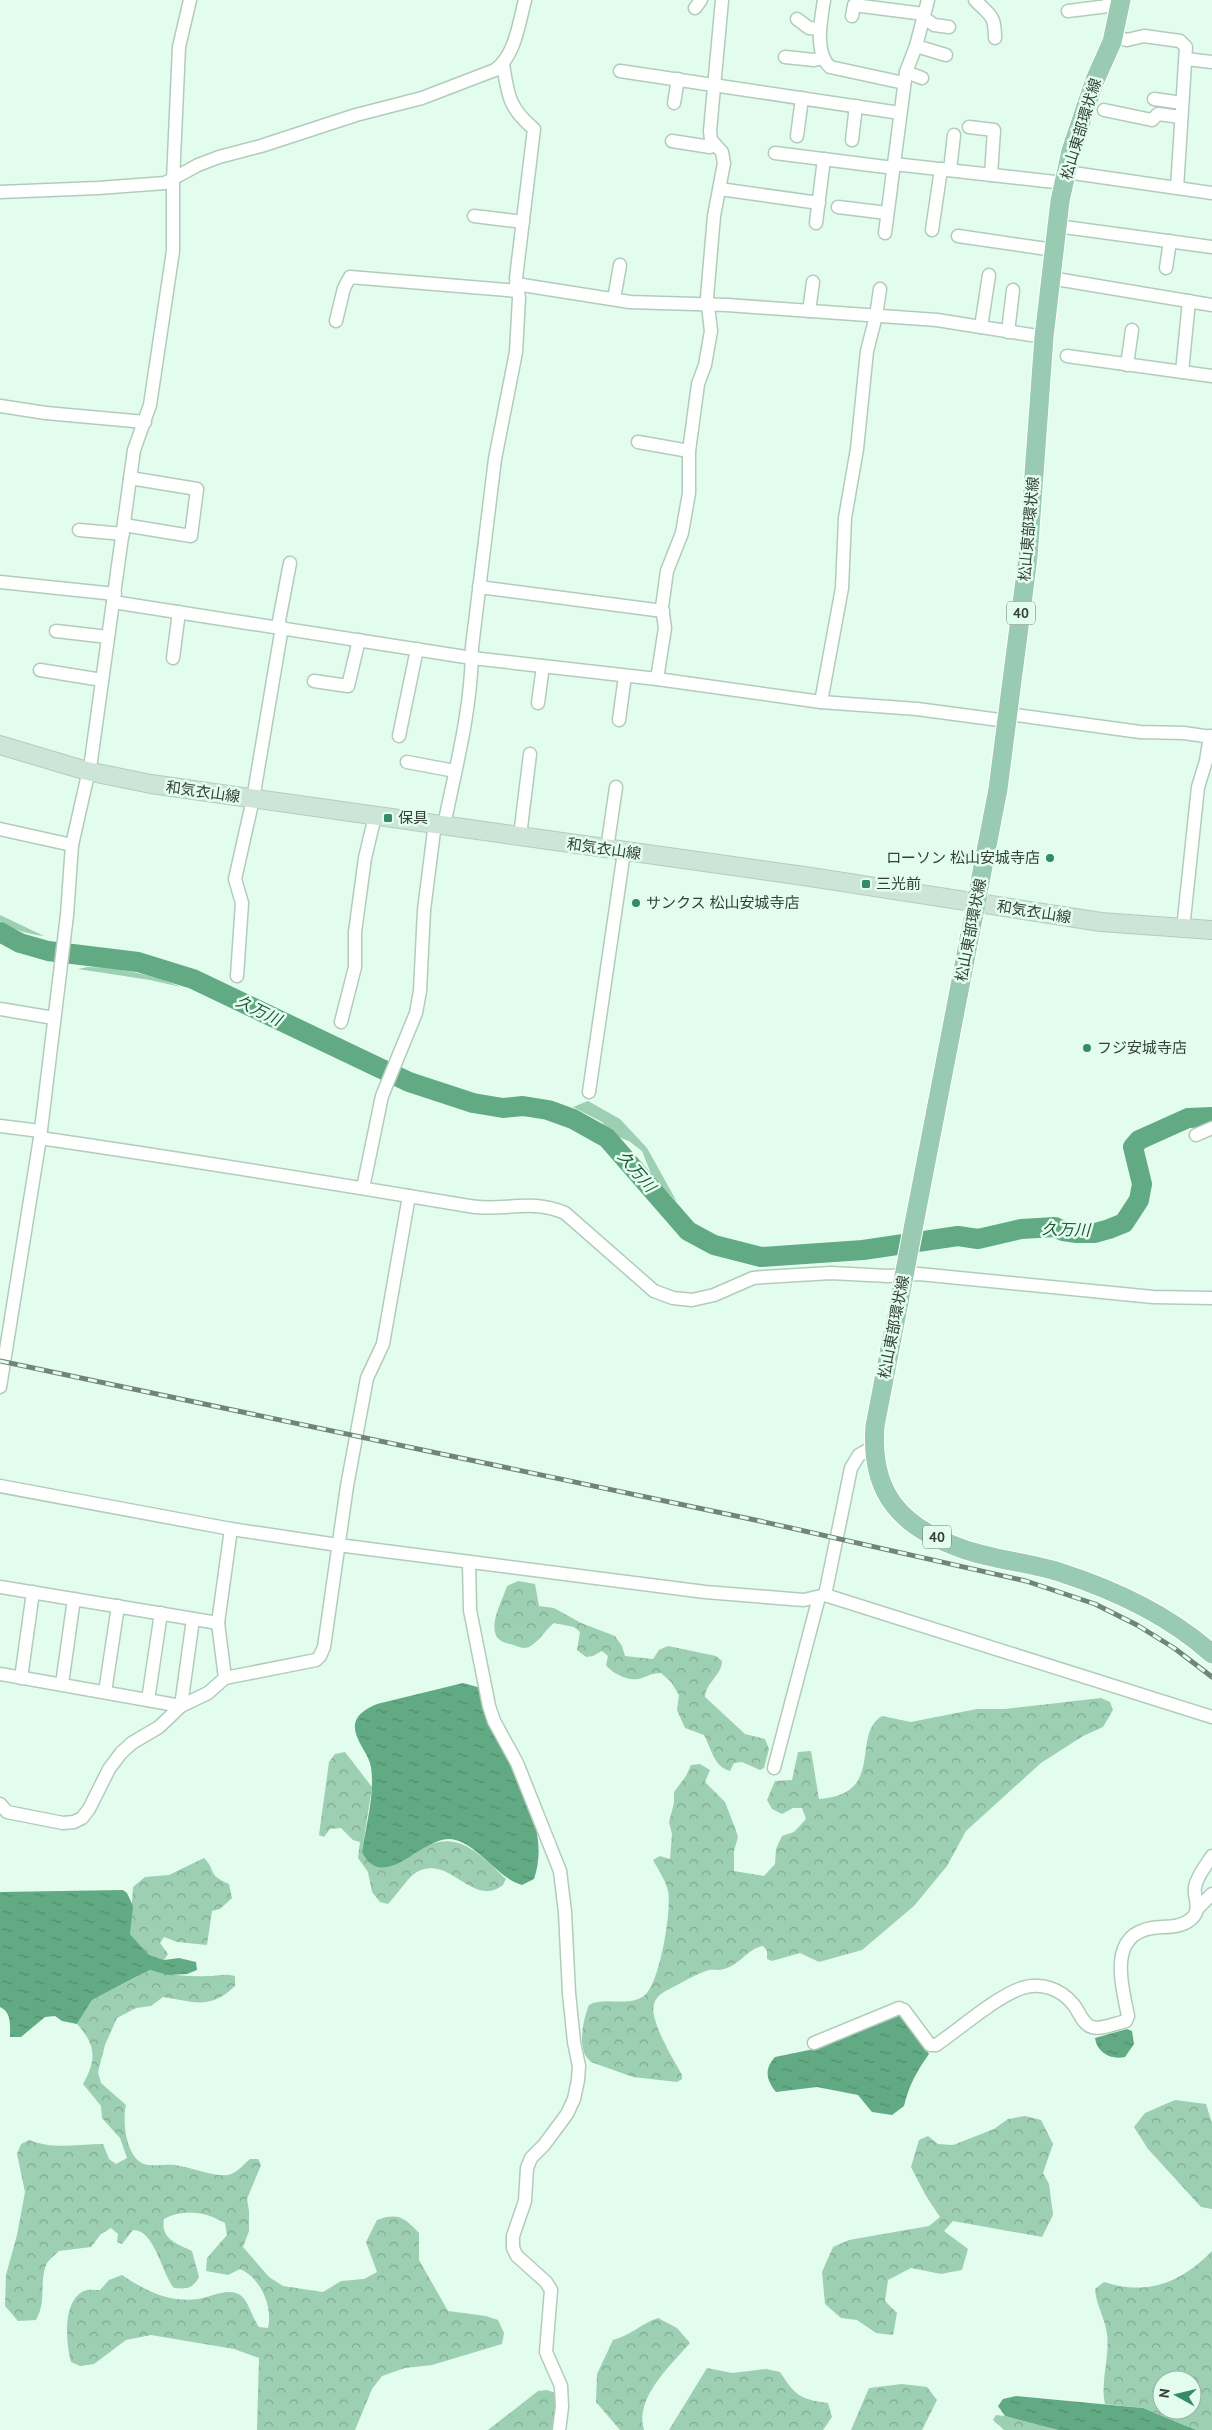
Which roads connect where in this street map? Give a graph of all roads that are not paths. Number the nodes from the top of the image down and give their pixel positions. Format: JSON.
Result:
{"nodes":[{"id":1,"x":190,"y":0,"type":"edge"},
{"id":2,"x":525,"y":0,"type":"edge"},
{"id":3,"x":722,"y":0,"type":"edge"},
{"id":4,"x":824,"y":0,"type":"edge"},
{"id":5,"x":928,"y":0,"type":"edge"},
{"id":6,"x":976,"y":0,"type":"edge"},
{"id":7,"x":1109,"y":0,"type":"edge"},
{"id":8,"x":1121,"y":0,"type":"edge"},
{"id":9,"x":1068,"y":11,"type":"dead end"},
{"id":10,"x":924,"y":15,"type":"junction"},
{"id":11,"x":852,"y":16,"type":"dead end"},
{"id":12,"x":797,"y":19,"type":"dead end"},
{"id":13,"x":949,"y":27,"type":"dead end"},
{"id":14,"x":820,"y":29,"type":"junction"},
{"id":15,"x":1114,"y":36,"type":"junction"},
{"id":16,"x":995,"y":38,"type":"dead end"},
{"id":17,"x":916,"y":46,"type":"junction"},
{"id":18,"x":946,"y":55,"type":"dead end"},
{"id":19,"x":785,"y":57,"type":"dead end"},
{"id":20,"x":824,"y":58,"type":"junction"},
{"id":21,"x":1186,"y":58,"type":"junction"},
{"id":22,"x":1212,"y":62,"type":"edge"},
{"id":23,"x":503,"y":64,"type":"junction"},
{"id":24,"x":620,"y":70,"type":"dead end"},
{"id":25,"x":905,"y":77,"type":"junction"},
{"id":26,"x":922,"y":78,"type":"dead end"},
{"id":27,"x":678,"y":79,"type":"junction"},
{"id":28,"x":715,"y":85,"type":"junction"},
{"id":29,"x":802,"y":98,"type":"junction"},
{"id":30,"x":1154,"y":99,"type":"dead end"},
{"id":31,"x":674,"y":103,"type":"dead end"},
{"id":32,"x":1182,"y":103,"type":"junction"},
{"id":33,"x":856,"y":106,"type":"junction"},
{"id":34,"x":1104,"y":110,"type":"dead end"},
{"id":35,"x":900,"y":113,"type":"junction"},
{"id":36,"x":1180,"y":117,"type":"junction"},
{"id":37,"x":969,"y":127,"type":"dead end"},
{"id":38,"x":954,"y":135,"type":"dead end"},
{"id":39,"x":797,"y":136,"type":"dead end"},
{"id":40,"x":852,"y":140,"type":"dead end"},
{"id":41,"x":672,"y":141,"type":"dead end"},
{"id":42,"x":713,"y":144,"type":"junction"},
{"id":43,"x":775,"y":153,"type":"dead end"},
{"id":44,"x":824,"y":159,"type":"junction"},
{"id":45,"x":894,"y":166,"type":"junction"},
{"id":46,"x":945,"y":170,"type":"junction"},
{"id":47,"x":990,"y":175,"type":"junction"},
{"id":48,"x":1065,"y":177,"type":"junction"},
{"id":49,"x":173,"y":180,"type":"junction"},
{"id":50,"x":1177,"y":188,"type":"junction"},
{"id":51,"x":720,"y":189,"type":"junction"},
{"id":52,"x":0,"y":192,"type":"edge"},
{"id":53,"x":1212,"y":193,"type":"edge"},
{"id":54,"x":819,"y":204,"type":"junction"},
{"id":55,"x":838,"y":208,"type":"dead end"},
{"id":56,"x":887,"y":213,"type":"junction"},
{"id":57,"x":474,"y":216,"type":"dead end"},
{"id":58,"x":523,"y":222,"type":"junction"},
{"id":59,"x":816,"y":223,"type":"dead end"},
{"id":60,"x":1057,"y":226,"type":"junction"},
{"id":61,"x":932,"y":230,"type":"dead end"},
{"id":62,"x":885,"y":233,"type":"dead end"},
{"id":63,"x":958,"y":236,"type":"dead end"},
{"id":64,"x":1170,"y":241,"type":"junction"},
{"id":65,"x":1212,"y":247,"type":"edge"},
{"id":66,"x":1054,"y":250,"type":"junction"},
{"id":67,"x":620,"y":265,"type":"dead end"},
{"id":68,"x":1166,"y":268,"type":"dead end"},
{"id":69,"x":989,"y":275,"type":"dead end"},
{"id":70,"x":1050,"y":278,"type":"junction"},
{"id":71,"x":813,"y":282,"type":"dead end"},
{"id":72,"x":517,"y":288,"type":"junction"},
{"id":73,"x":880,"y":289,"type":"dead end"},
{"id":74,"x":1013,"y":290,"type":"dead end"},
{"id":75,"x":614,"y":299,"type":"junction"},
{"id":76,"x":1189,"y":301,"type":"junction"},
{"id":77,"x":1212,"y":304,"type":"edge"},
{"id":78,"x":708,"y":305,"type":"junction"},
{"id":79,"x":809,"y":311,"type":"junction"},
{"id":80,"x":876,"y":316,"type":"junction"},
{"id":81,"x":336,"y":321,"type":"dead end"},
{"id":82,"x":981,"y":327,"type":"junction"},
{"id":83,"x":1132,"y":330,"type":"dead end"},
{"id":84,"x":1008,"y":332,"type":"junction"},
{"id":85,"x":1044,"y":337,"type":"junction"},
{"id":86,"x":1067,"y":356,"type":"dead end"},
{"id":87,"x":1127,"y":364,"type":"junction"},
{"id":88,"x":1182,"y":372,"type":"junction"},
{"id":89,"x":1212,"y":376,"type":"edge"},
{"id":90,"x":0,"y":406,"type":"edge"},
{"id":91,"x":145,"y":422,"type":"junction"},
{"id":92,"x":638,"y":442,"type":"dead end"},
{"id":93,"x":689,"y":451,"type":"junction"},
{"id":94,"x":130,"y":478,"type":"junction"},
{"id":95,"x":79,"y":530,"type":"dead end"},
{"id":96,"x":124,"y":530,"type":"junction"},
{"id":97,"x":290,"y":562,"type":"dead end"},
{"id":98,"x":0,"y":582,"type":"edge"},
{"id":99,"x":479,"y":587,"type":"junction"},
{"id":100,"x":114,"y":598,"type":"junction"},
{"id":101,"x":663,"y":611,"type":"junction"},
{"id":102,"x":180,"y":612,"type":"junction"},
{"id":103,"x":280,"y":627,"type":"junction"},
{"id":104,"x":56,"y":631,"type":"dead end"},
{"id":105,"x":108,"y":637,"type":"junction"},
{"id":106,"x":359,"y":640,"type":"junction"},
{"id":107,"x":417,"y":649,"type":"junction"},
{"id":108,"x":173,"y":658,"type":"dead end"},
{"id":109,"x":472,"y":658,"type":"junction"},
{"id":110,"x":543,"y":666,"type":"junction"},
{"id":111,"x":40,"y":670,"type":"dead end"},
{"id":112,"x":625,"y":676,"type":"junction"},
{"id":113,"x":657,"y":679,"type":"junction"},
{"id":114,"x":102,"y":680,"type":"junction"},
{"id":115,"x":314,"y":681,"type":"dead end"},
{"id":116,"x":821,"y":702,"type":"junction"},
{"id":117,"x":538,"y":703,"type":"dead end"},
{"id":118,"x":1008,"y":718,"type":"junction"},
{"id":119,"x":619,"y":720,"type":"dead end"},
{"id":120,"x":399,"y":736,"type":"dead end"},
{"id":121,"x":1211,"y":736,"type":"edge"},
{"id":122,"x":0,"y":745,"type":"edge"},
{"id":123,"x":530,"y":754,"type":"dead end"},
{"id":124,"x":407,"y":762,"type":"dead end"},
{"id":125,"x":87,"y":771,"type":"junction"},
{"id":126,"x":455,"y":771,"type":"junction"},
{"id":127,"x":616,"y":787,"type":"dead end"},
{"id":128,"x":253,"y":799,"type":"junction"},
{"id":129,"x":375,"y":816,"type":"junction"},
{"id":130,"x":439,"y":824,"type":"junction"},
{"id":131,"x":0,"y":828,"type":"edge"},
{"id":132,"x":520,"y":836,"type":"junction"},
{"id":133,"x":72,"y":845,"type":"junction"},
{"id":134,"x":615,"y":850,"type":"junction"},
{"id":135,"x":976,"y":903,"type":"junction"},
{"id":136,"x":1183,"y":929,"type":"junction"},
{"id":137,"x":1212,"y":930,"type":"edge"},
{"id":138,"x":237,"y":976,"type":"dead end"},
{"id":139,"x":0,"y":1009,"type":"edge"},
{"id":140,"x":54,"y":1018,"type":"junction"},
{"id":141,"x":341,"y":1022,"type":"dead end"},
{"id":142,"x":589,"y":1092,"type":"dead end"},
{"id":143,"x":0,"y":1126,"type":"edge"},
{"id":144,"x":1212,"y":1128,"type":"edge"},
{"id":145,"x":40,"y":1134,"type":"junction"},
{"id":146,"x":1196,"y":1135,"type":"dead end"},
{"id":147,"x":363,"y":1188,"type":"junction"},
{"id":148,"x":408,"y":1196,"type":"junction"},
{"id":149,"x":904,"y":1270,"type":"junction"},
{"id":150,"x":1212,"y":1298,"type":"edge"},
{"id":151,"x":0,"y":1387,"type":"edge"},
{"id":152,"x":874,"y":1447,"type":"junction"},
{"id":153,"x":0,"y":1486,"type":"edge"},
{"id":154,"x":231,"y":1528,"type":"junction"},
{"id":155,"x":338,"y":1545,"type":"junction"},
{"id":156,"x":469,"y":1562,"type":"junction"},
{"id":157,"x":0,"y":1587,"type":"edge"},
{"id":158,"x":33,"y":1592,"type":"junction"},
{"id":159,"x":822,"y":1596,"type":"junction"},
{"id":160,"x":74,"y":1599,"type":"junction"},
{"id":161,"x":118,"y":1606,"type":"junction"},
{"id":162,"x":161,"y":1613,"type":"junction"},
{"id":163,"x":193,"y":1619,"type":"junction"},
{"id":164,"x":218,"y":1623,"type":"junction"},
{"id":165,"x":1212,"y":1654,"type":"edge"},
{"id":166,"x":0,"y":1674,"type":"edge"},
{"id":167,"x":21,"y":1678,"type":"junction"},
{"id":168,"x":225,"y":1678,"type":"junction"},
{"id":169,"x":62,"y":1684,"type":"junction"},
{"id":170,"x":105,"y":1692,"type":"junction"},
{"id":171,"x":148,"y":1700,"type":"junction"},
{"id":172,"x":181,"y":1706,"type":"junction"},
{"id":173,"x":1212,"y":1717,"type":"edge"},
{"id":174,"x":774,"y":1768,"type":"dead end"},
{"id":175,"x":0,"y":1804,"type":"edge"},
{"id":176,"x":1212,"y":1856,"type":"edge"},
{"id":177,"x":1212,"y":1894,"type":"edge"},
{"id":178,"x":1198,"y":1908,"type":"junction"},
{"id":179,"x":814,"y":2044,"type":"dead end"},
{"id":180,"x":559,"y":2430,"type":"edge"}],
"edges":[{"from":1,"to":49,"type":"street"},
{"from":2,"to":23,"type":"street"},
{"from":3,"to":28,"type":"street"},
{"from":4,"to":14,"type":"street"},
{"from":5,"to":10,"type":"street"},
{"from":6,"to":16,"type":"street"},
{"from":7,"to":9,"type":"street"},
{"from":8,"to":15,"type":"main road","name":"松山東部環状線","number":"40"},
{"from":10,"to":11,"type":"street"},
{"from":10,"to":13,"type":"street"},
{"from":10,"to":17,"type":"street"},
{"from":12,"to":14,"type":"street"},
{"from":14,"to":20,"type":"street"},
{"from":15,"to":21,"type":"street"},
{"from":15,"to":48,"type":"main road","name":"松山東部環状線","number":"40"},
{"from":17,"to":18,"type":"street"},
{"from":17,"to":25,"type":"street"},
{"from":19,"to":20,"type":"street"},
{"from":20,"to":25,"type":"street"},
{"from":21,"to":22,"type":"street"},
{"from":21,"to":32,"type":"street"},
{"from":23,"to":49,"type":"street"},
{"from":23,"to":58,"type":"street"},
{"from":24,"to":27,"type":"street"},
{"from":25,"to":26,"type":"street"},
{"from":25,"to":35,"type":"street"},
{"from":27,"to":28,"type":"street"},
{"from":27,"to":31,"type":"street"},
{"from":28,"to":29,"type":"street"},
{"from":28,"to":42,"type":"street"},
{"from":29,"to":33,"type":"street"},
{"from":29,"to":39,"type":"street"},
{"from":30,"to":32,"type":"street"},
{"from":32,"to":36,"type":"street"},
{"from":33,"to":35,"type":"street"},
{"from":33,"to":40,"type":"street"},
{"from":34,"to":36,"type":"street"},
{"from":35,"to":45,"type":"street"},
{"from":36,"to":50,"type":"street"},
{"from":37,"to":47,"type":"street"},
{"from":38,"to":46,"type":"street"},
{"from":41,"to":42,"type":"street"},
{"from":42,"to":51,"type":"street"},
{"from":43,"to":44,"type":"street"},
{"from":44,"to":45,"type":"street"},
{"from":44,"to":54,"type":"street"},
{"from":45,"to":46,"type":"street"},
{"from":45,"to":56,"type":"street"},
{"from":46,"to":47,"type":"street"},
{"from":46,"to":61,"type":"street"},
{"from":47,"to":48,"type":"street"},
{"from":48,"to":50,"type":"street"},
{"from":48,"to":60,"type":"main road","name":"松山東部環状線","number":"40"},
{"from":49,"to":52,"type":"street"},
{"from":49,"to":91,"type":"street"},
{"from":50,"to":53,"type":"street"},
{"from":51,"to":54,"type":"street"},
{"from":51,"to":78,"type":"street"},
{"from":54,"to":59,"type":"street"},
{"from":55,"to":56,"type":"street"},
{"from":56,"to":62,"type":"street"},
{"from":57,"to":58,"type":"street"},
{"from":58,"to":72,"type":"street"},
{"from":60,"to":64,"type":"street"},
{"from":60,"to":66,"type":"main road","name":"松山東部環状線","number":"40"},
{"from":63,"to":66,"type":"street"},
{"from":64,"to":65,"type":"street"},
{"from":64,"to":68,"type":"street"},
{"from":66,"to":70,"type":"main road","name":"松山東部環状線","number":"40"},
{"from":67,"to":75,"type":"street"},
{"from":69,"to":82,"type":"street"},
{"from":70,"to":76,"type":"street"},
{"from":70,"to":85,"type":"main road","name":"松山東部環状線","number":"40"},
{"from":71,"to":79,"type":"street"},
{"from":72,"to":75,"type":"street"},
{"from":72,"to":81,"type":"street"},
{"from":72,"to":99,"type":"street"},
{"from":73,"to":80,"type":"street"},
{"from":74,"to":84,"type":"street"},
{"from":75,"to":78,"type":"street"},
{"from":76,"to":77,"type":"street"},
{"from":76,"to":88,"type":"street"},
{"from":78,"to":79,"type":"street"},
{"from":78,"to":93,"type":"street"},
{"from":79,"to":80,"type":"street"},
{"from":80,"to":82,"type":"street"},
{"from":80,"to":116,"type":"street"},
{"from":82,"to":84,"type":"street"},
{"from":83,"to":87,"type":"street"},
{"from":84,"to":85,"type":"street"},
{"from":85,"to":118,"type":"main road","name":"松山東部環状線","number":"40"},
{"from":86,"to":87,"type":"street"},
{"from":87,"to":88,"type":"street"},
{"from":88,"to":89,"type":"street"},
{"from":90,"to":91,"type":"street"},
{"from":91,"to":94,"type":"street"},
{"from":92,"to":93,"type":"street"},
{"from":93,"to":101,"type":"street"},
{"from":94,"to":96,"type":"street"},
{"from":94,"to":96,"type":"street"},
{"from":95,"to":96,"type":"street"},
{"from":96,"to":100,"type":"street"},
{"from":97,"to":103,"type":"street"},
{"from":98,"to":100,"type":"street"},
{"from":99,"to":101,"type":"street"},
{"from":99,"to":109,"type":"street"},
{"from":100,"to":102,"type":"street"},
{"from":100,"to":105,"type":"street"},
{"from":101,"to":113,"type":"street"},
{"from":102,"to":103,"type":"street"},
{"from":102,"to":108,"type":"street"},
{"from":103,"to":106,"type":"street"},
{"from":103,"to":128,"type":"street"},
{"from":104,"to":105,"type":"street"},
{"from":105,"to":114,"type":"street"},
{"from":106,"to":107,"type":"street"},
{"from":106,"to":115,"type":"street"},
{"from":107,"to":109,"type":"street"},
{"from":107,"to":120,"type":"street"},
{"from":109,"to":110,"type":"street"},
{"from":109,"to":126,"type":"street"},
{"from":110,"to":112,"type":"street"},
{"from":110,"to":117,"type":"street"},
{"from":111,"to":114,"type":"street"},
{"from":112,"to":113,"type":"street"},
{"from":112,"to":119,"type":"street"},
{"from":113,"to":116,"type":"street"},
{"from":114,"to":125,"type":"street"},
{"from":116,"to":118,"type":"street"},
{"from":118,"to":121,"type":"street"},
{"from":118,"to":135,"type":"main road","name":"松山東部環状線","number":"40"},
{"from":121,"to":136,"type":"street"},
{"from":122,"to":125,"type":"main road","name":"和気衣山線"},
{"from":123,"to":132,"type":"street"},
{"from":124,"to":126,"type":"street"},
{"from":125,"to":128,"type":"main road","name":"和気衣山線"},
{"from":125,"to":133,"type":"street"},
{"from":126,"to":130,"type":"street"},
{"from":127,"to":134,"type":"street"},
{"from":128,"to":129,"type":"main road","name":"和気衣山線"},
{"from":128,"to":138,"type":"street"},
{"from":129,"to":130,"type":"main road","name":"和気衣山線"},
{"from":129,"to":141,"type":"street"},
{"from":130,"to":132,"type":"main road","name":"和気衣山線"},
{"from":130,"to":147,"type":"street"},
{"from":131,"to":133,"type":"street"},
{"from":132,"to":134,"type":"main road","name":"和気衣山線"},
{"from":133,"to":140,"type":"street"},
{"from":134,"to":135,"type":"main road","name":"和気衣山線"},
{"from":134,"to":142,"type":"street"},
{"from":135,"to":136,"type":"main road","name":"和気衣山線"},
{"from":135,"to":149,"type":"main road","name":"松山東部環状線","number":"40"},
{"from":136,"to":137,"type":"main road","name":"和気衣山線"},
{"from":139,"to":140,"type":"street"},
{"from":140,"to":145,"type":"street"},
{"from":143,"to":145,"type":"street"},
{"from":144,"to":146,"type":"street"},
{"from":145,"to":147,"type":"street"},
{"from":145,"to":151,"type":"street"},
{"from":147,"to":148,"type":"street"},
{"from":148,"to":149,"type":"street"},
{"from":148,"to":155,"type":"street"},
{"from":149,"to":150,"type":"street"},
{"from":149,"to":152,"type":"main road","name":"松山東部環状線","number":"40"},
{"from":152,"to":159,"type":"street"},
{"from":152,"to":165,"type":"main road","name":"松山東部環状線","number":"40"},
{"from":153,"to":154,"type":"street"},
{"from":154,"to":155,"type":"street"},
{"from":154,"to":164,"type":"street"},
{"from":155,"to":156,"type":"street"},
{"from":155,"to":168,"type":"street"},
{"from":156,"to":159,"type":"street"},
{"from":156,"to":180,"type":"street"},
{"from":157,"to":158,"type":"street"},
{"from":158,"to":160,"type":"street"},
{"from":158,"to":167,"type":"street"},
{"from":159,"to":173,"type":"street"},
{"from":159,"to":174,"type":"street"},
{"from":160,"to":161,"type":"street"},
{"from":160,"to":169,"type":"street"},
{"from":161,"to":162,"type":"street"},
{"from":161,"to":170,"type":"street"},
{"from":162,"to":163,"type":"street"},
{"from":162,"to":171,"type":"street"},
{"from":163,"to":164,"type":"street"},
{"from":163,"to":172,"type":"street"},
{"from":164,"to":168,"type":"street"},
{"from":166,"to":167,"type":"street"},
{"from":167,"to":169,"type":"street"},
{"from":168,"to":172,"type":"street"},
{"from":169,"to":170,"type":"street"},
{"from":170,"to":171,"type":"street"},
{"from":171,"to":172,"type":"street"},
{"from":172,"to":175,"type":"street"},
{"from":176,"to":178,"type":"street"},
{"from":177,"to":178,"type":"street"},
{"from":178,"to":179,"type":"street"}]}
